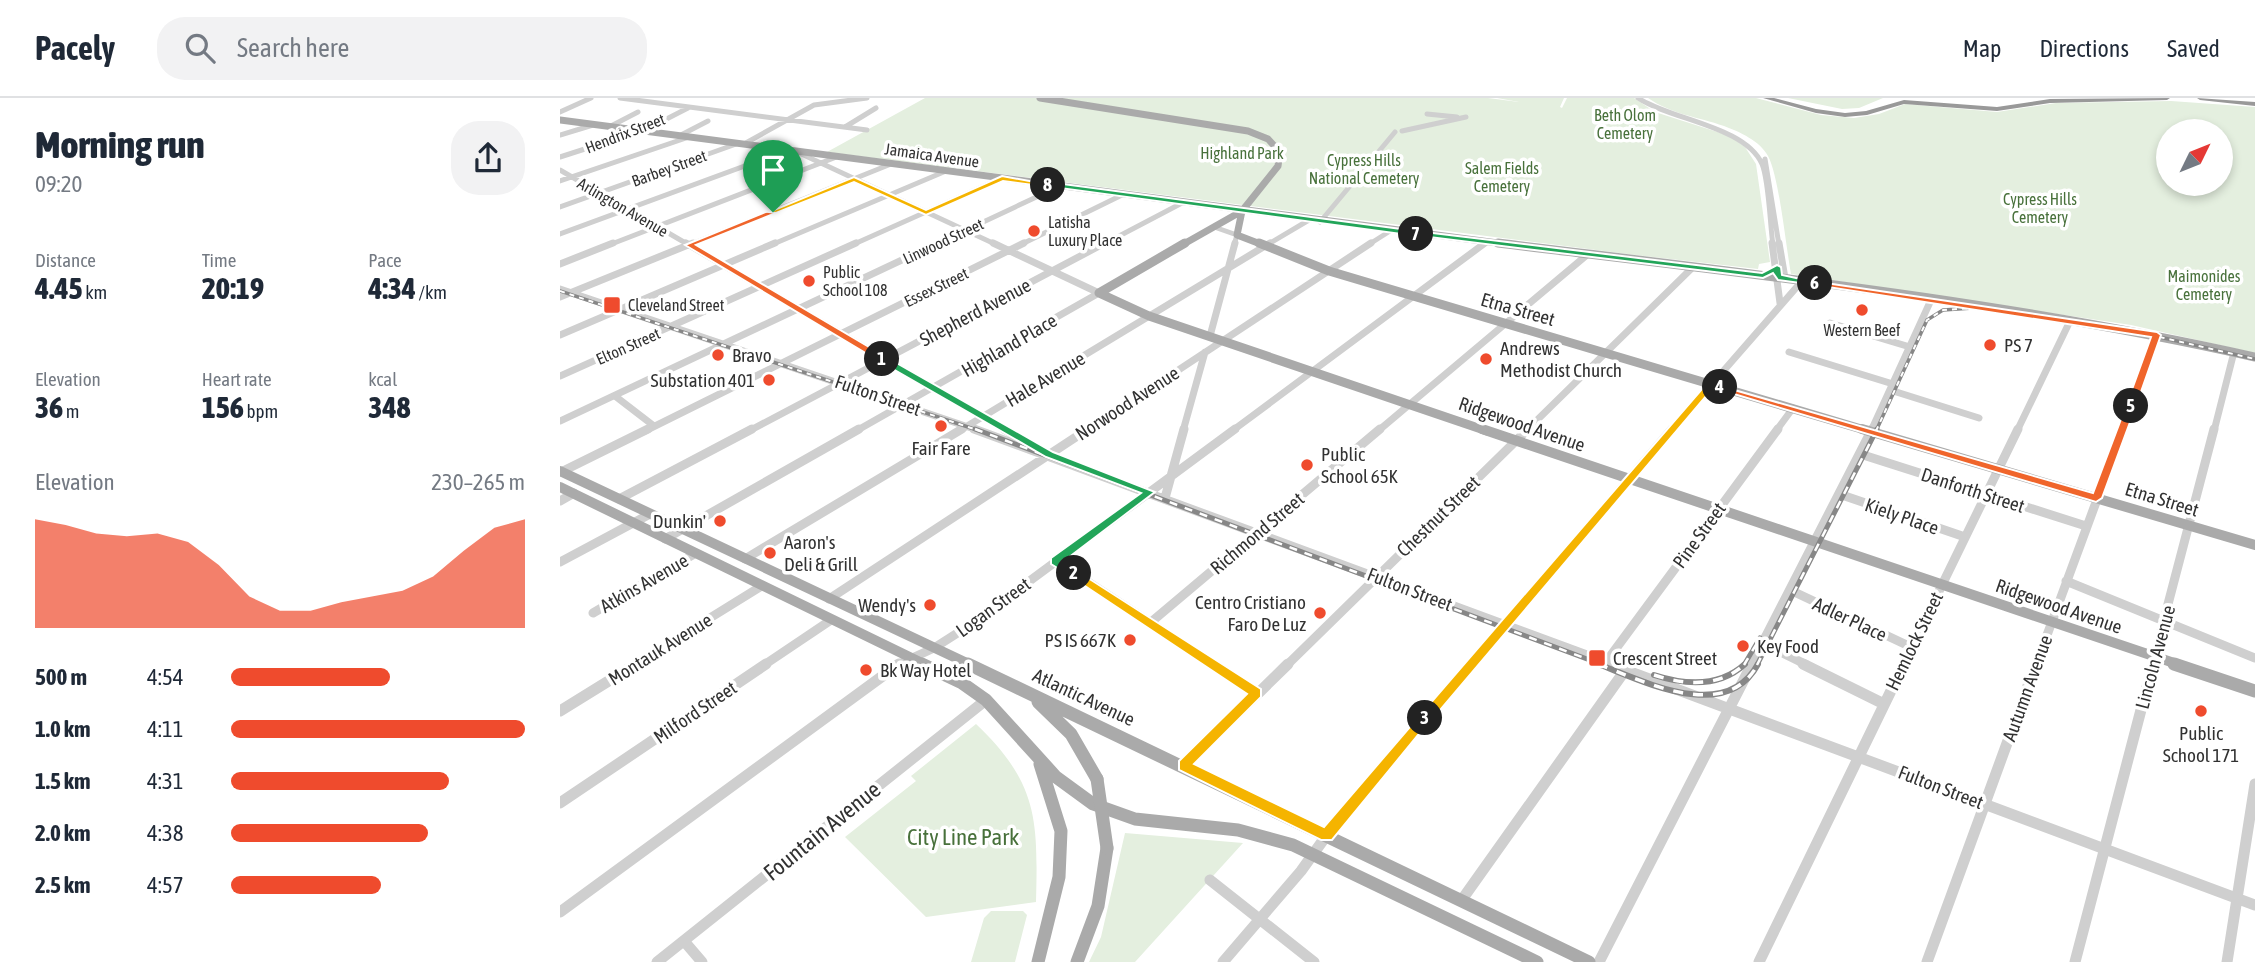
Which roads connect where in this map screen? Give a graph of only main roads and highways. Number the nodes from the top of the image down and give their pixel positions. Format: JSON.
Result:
{"nodes":[{"id":1,"x":1040,"y":98,"type":"edge"},
{"id":2,"x":1766,"y":98,"type":"edge"},
{"id":3,"x":1777,"y":98,"type":"edge"},
{"id":4,"x":1906,"y":98,"type":"edge"},
{"id":5,"x":1920,"y":98,"type":"edge"},
{"id":6,"x":2046,"y":98,"type":"edge"},
{"id":7,"x":2167,"y":98,"type":"edge"},
{"id":8,"x":2200,"y":98,"type":"edge"},
{"id":9,"x":2228,"y":98,"type":"edge"},
{"id":10,"x":2255,"y":103,"type":"edge"},
{"id":11,"x":560,"y":120,"type":"edge"},
{"id":12,"x":1242,"y":211,"type":"junction"},
{"id":13,"x":1099,"y":293,"type":"joint"},
{"id":14,"x":2255,"y":357,"type":"edge"},
{"id":15,"x":561,"y":471,"type":"edge"},
{"id":16,"x":560,"y":487,"type":"edge"},
{"id":17,"x":2255,"y":545,"type":"edge"},
{"id":18,"x":1020,"y":688,"type":"junction"},
{"id":19,"x":2255,"y":691,"type":"edge"},
{"id":20,"x":1039,"y":762,"type":"junction"},
{"id":21,"x":1038,"y":962,"type":"edge"},
{"id":22,"x":1077,"y":962,"type":"edge"},
{"id":23,"x":1537,"y":962,"type":"edge"},
{"id":24,"x":1589,"y":962,"type":"edge"}],
"edges":[{"from":1,"to":12,"type":"main road"},
{"from":2,"to":7,"type":"highway"},
{"from":3,"to":4,"type":"highway"},
{"from":5,"to":6,"type":"highway"},
{"from":8,"to":10,"type":"highway"},
{"from":9,"to":10,"type":"highway"},
{"from":11,"to":12,"type":"main road","name":"Jamaica Avenue"},
{"from":12,"to":13,"type":"main road","name":"Highland Place"},
{"from":12,"to":14,"type":"main road","name":"Jamaica Avenue"},
{"from":12,"to":17,"type":"main road","name":"Etna Street"},
{"from":13,"to":19,"type":"main road","name":"Ridgewood Avenue"},
{"from":15,"to":18,"type":"main road","name":"Atlantic Avenue"},
{"from":16,"to":20,"type":"main road"},
{"from":18,"to":22,"type":"main road","bridge":true},
{"from":18,"to":24,"type":"main road","name":"Atlantic Avenue"},
{"from":20,"to":21,"type":"main road"},
{"from":20,"to":23,"type":"main road"}]}
